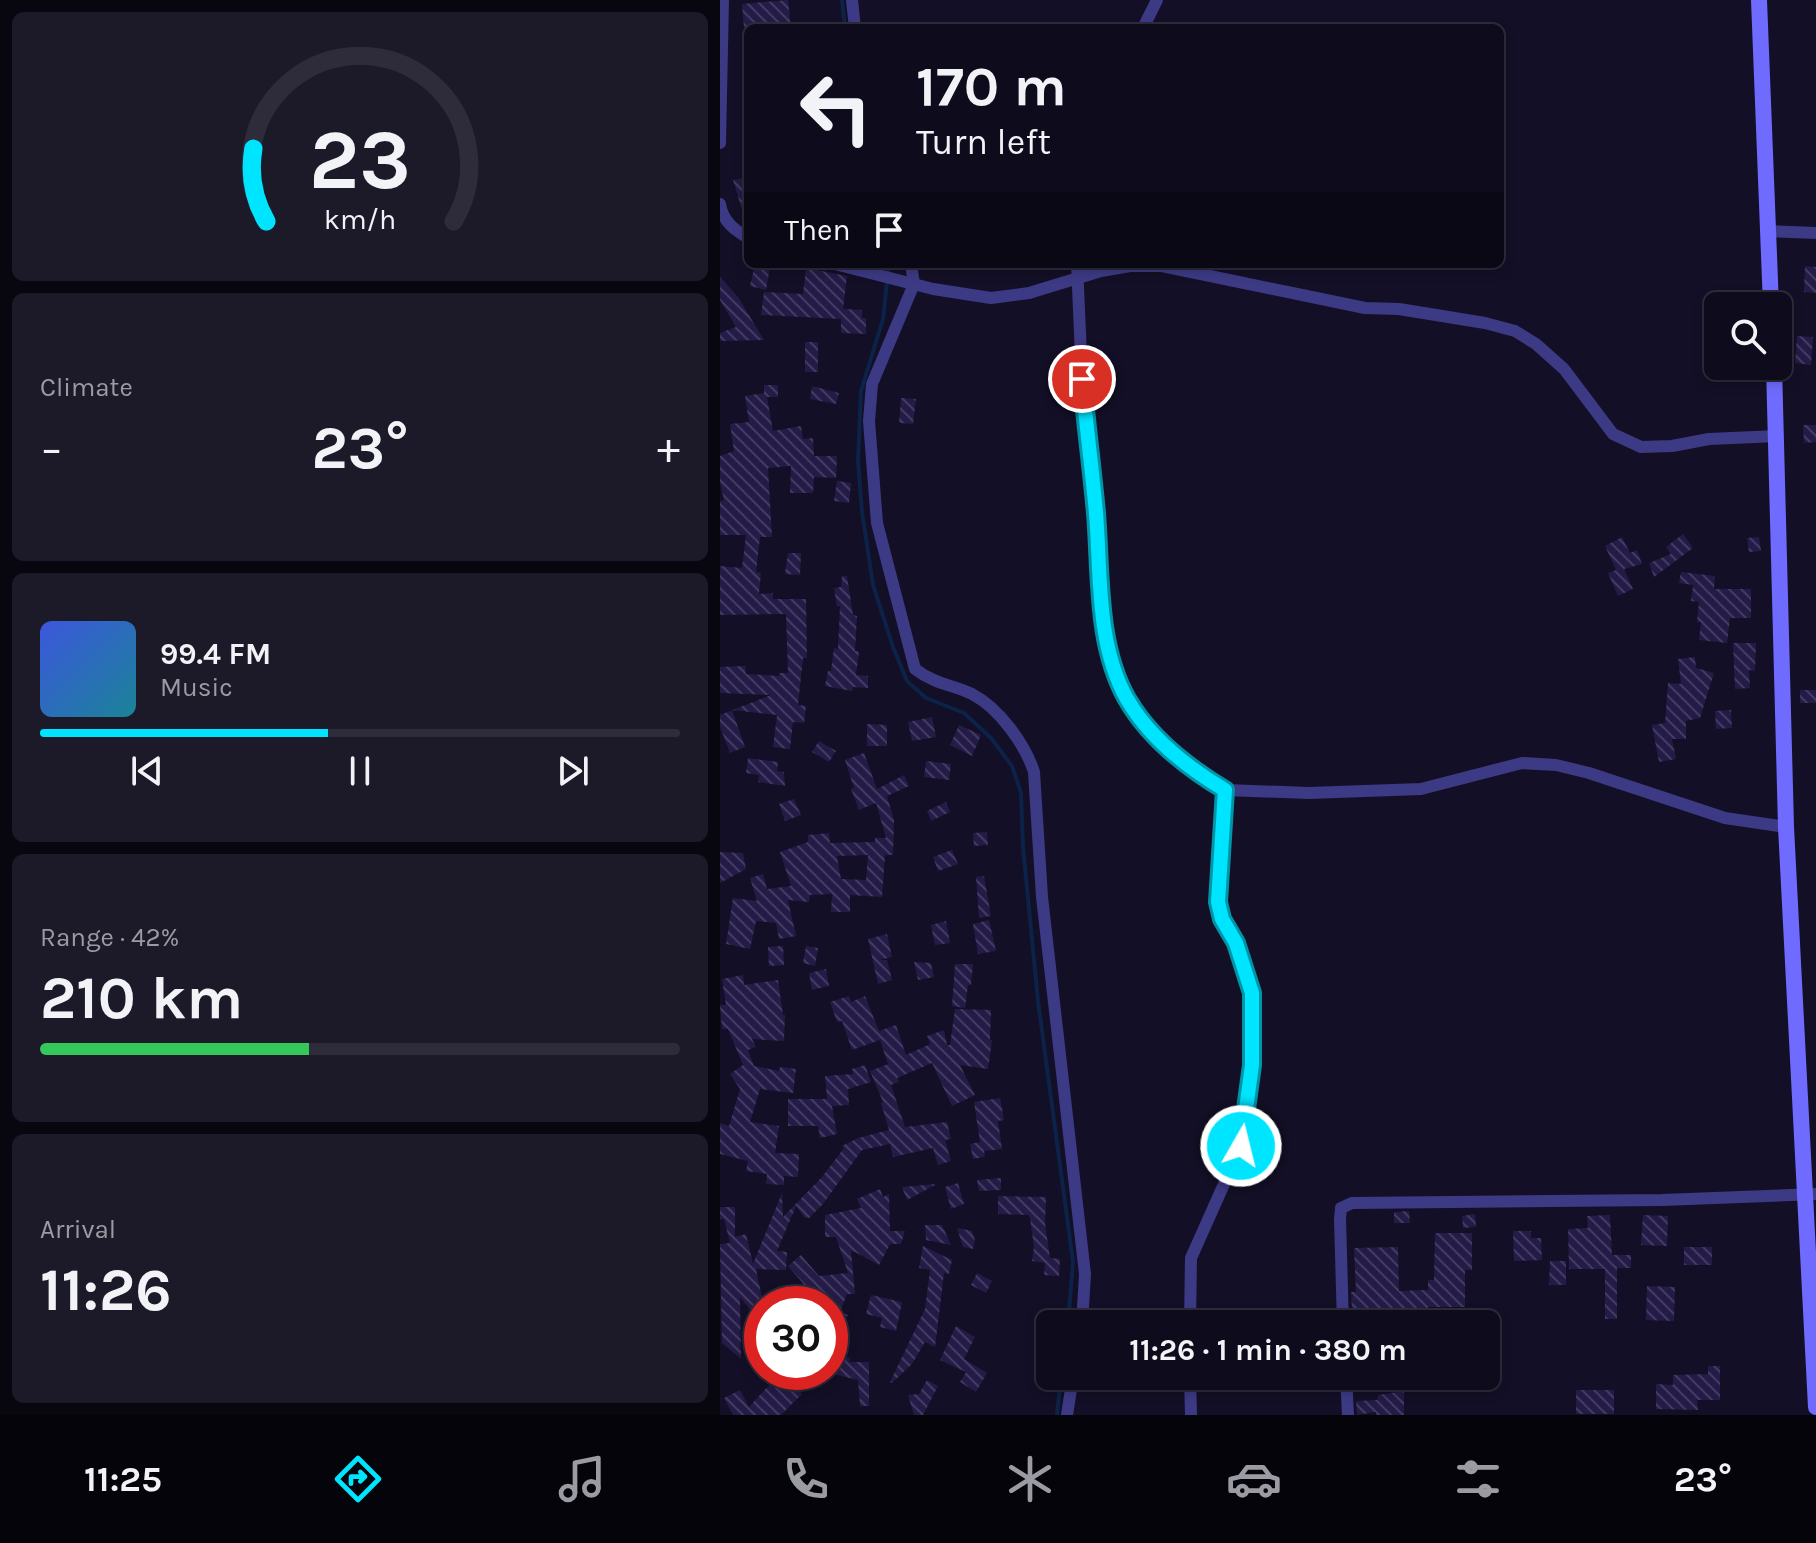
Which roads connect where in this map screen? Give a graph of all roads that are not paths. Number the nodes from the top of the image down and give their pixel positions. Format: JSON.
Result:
{"nodes":[{"id":1,"x":723,"y":0,"type":"edge"},
{"id":2,"x":852,"y":0,"type":"edge"},
{"id":3,"x":1157,"y":0,"type":"edge"},
{"id":4,"x":1759,"y":0,"type":"edge"},
{"id":5,"x":855,"y":24,"type":"edge"},
{"id":6,"x":1145,"y":24,"type":"edge"},
{"id":7,"x":720,"y":143,"type":"edge"},
{"id":8,"x":720,"y":204,"type":"edge"},
{"id":9,"x":1767,"y":231,"type":"junction"},
{"id":10,"x":1816,"y":233,"type":"edge"},
{"id":11,"x":744,"y":236,"type":"edge"},
{"id":12,"x":850,"y":268,"type":"edge"},
{"id":13,"x":912,"y":268,"type":"edge"},
{"id":14,"x":1077,"y":268,"type":"edge"},
{"id":15,"x":1131,"y":268,"type":"edge"},
{"id":16,"x":1172,"y":268,"type":"edge"},
{"id":17,"x":1076,"y":281,"type":"junction"},
{"id":18,"x":914,"y":284,"type":"junction"},
{"id":19,"x":1770,"y":292,"type":"edge"},
{"id":20,"x":1775,"y":380,"type":"edge"},
{"id":21,"x":1777,"y":436,"type":"junction"},
{"id":22,"x":1225,"y":790,"type":"junction"},
{"id":23,"x":1786,"y":827,"type":"junction"},
{"id":24,"x":1811,"y":1195,"type":"edge"},
{"id":25,"x":1083,"y":1310,"type":"edge"},
{"id":26,"x":1190,"y":1310,"type":"edge"},
{"id":27,"x":1343,"y":1310,"type":"edge"},
{"id":28,"x":1071,"y":1390,"type":"edge"},
{"id":29,"x":1190,"y":1390,"type":"edge"},
{"id":30,"x":1347,"y":1390,"type":"edge"},
{"id":31,"x":1816,"y":1407,"type":"edge"},
{"id":32,"x":1067,"y":1415,"type":"edge"},
{"id":33,"x":1191,"y":1415,"type":"edge"},
{"id":34,"x":1348,"y":1415,"type":"edge"}],
"edges":[{"from":1,"to":7,"type":"street"},
{"from":2,"to":5,"type":"street"},
{"from":3,"to":6,"type":"street"},
{"from":4,"to":9,"type":"main road"},
{"from":8,"to":11,"type":"street"},
{"from":9,"to":10,"type":"street"},
{"from":9,"to":19,"type":"main road"},
{"from":12,"to":18,"type":"street"},
{"from":13,"to":18,"type":"street"},
{"from":14,"to":17,"type":"street"},
{"from":15,"to":17,"type":"street"},
{"from":16,"to":21,"type":"street"},
{"from":17,"to":18,"type":"street"},
{"from":17,"to":22,"type":"street"},
{"from":18,"to":25,"type":"street"},
{"from":20,"to":21,"type":"main road"},
{"from":21,"to":23,"type":"main road"},
{"from":22,"to":23,"type":"street"},
{"from":22,"to":26,"type":"street"},
{"from":23,"to":24,"type":"main road"},
{"from":24,"to":27,"type":"street"},
{"from":24,"to":31,"type":"main road"},
{"from":28,"to":32,"type":"street"},
{"from":29,"to":33,"type":"street"},
{"from":30,"to":34,"type":"street"}]}
